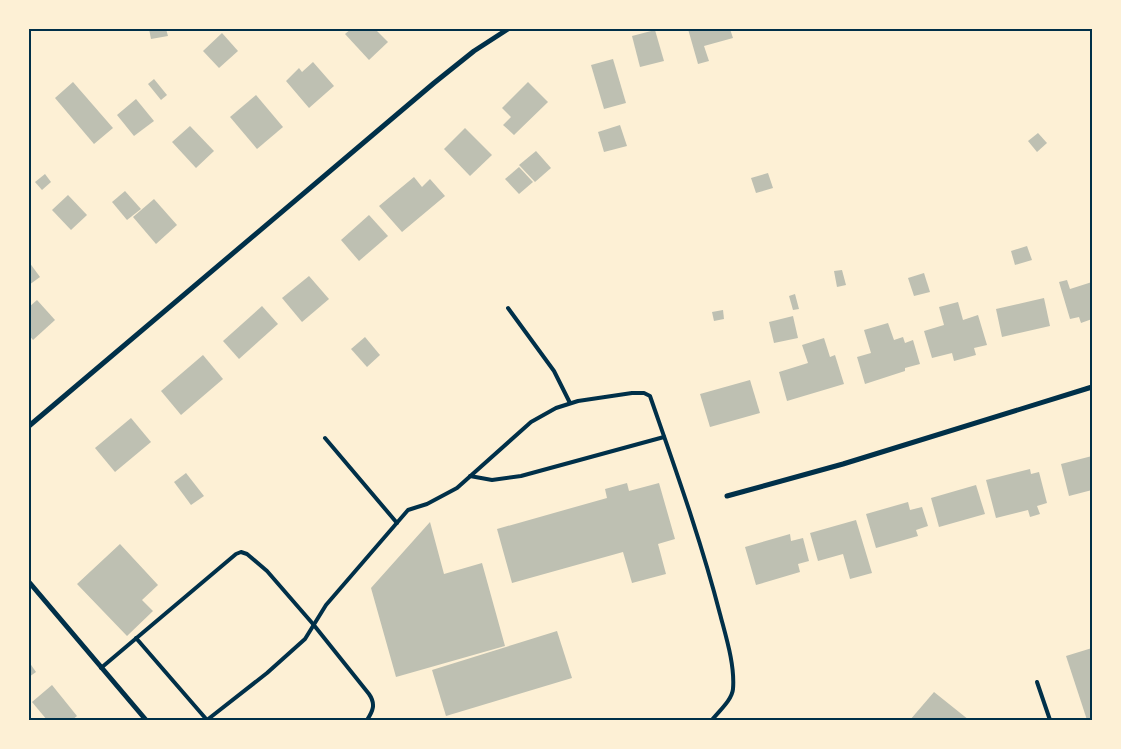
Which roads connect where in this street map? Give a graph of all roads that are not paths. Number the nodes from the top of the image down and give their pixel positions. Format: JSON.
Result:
{"nodes":[{"id":1,"x":508,"y":29,"type":"edge"},
{"id":2,"x":508,"y":308,"type":"dead end"},
{"id":3,"x":1092,"y":387,"type":"edge"},
{"id":4,"x":570,"y":404,"type":"junction"},
{"id":5,"x":29,"y":426,"type":"edge"},
{"id":6,"x":664,"y":437,"type":"junction"},
{"id":7,"x":325,"y":438,"type":"dead end"},
{"id":8,"x":470,"y":476,"type":"junction"},
{"id":9,"x":727,"y":496,"type":"dead end"},
{"id":10,"x":397,"y":523,"type":"junction"},
{"id":11,"x":29,"y":582,"type":"edge"},
{"id":12,"x":313,"y":624,"type":"junction"},
{"id":13,"x":136,"y":638,"type":"junction"},
{"id":14,"x":101,"y":668,"type":"junction"},
{"id":15,"x":1037,"y":682,"type":"dead end"},
{"id":16,"x":146,"y":720,"type":"edge"},
{"id":17,"x":207,"y":720,"type":"edge"},
{"id":18,"x":367,"y":720,"type":"edge"},
{"id":19,"x":712,"y":720,"type":"edge"},
{"id":20,"x":1050,"y":720,"type":"edge"}],
"edges":[{"from":1,"to":5,"type":"street"},
{"from":2,"to":4,"type":"lane"},
{"from":3,"to":9,"type":"street"},
{"from":4,"to":6,"type":"lane"},
{"from":4,"to":8,"type":"lane"},
{"from":6,"to":8,"type":"lane"},
{"from":6,"to":19,"type":"lane"},
{"from":7,"to":10,"type":"lane"},
{"from":8,"to":10,"type":"lane"},
{"from":10,"to":12,"type":"lane"},
{"from":11,"to":14,"type":"street"},
{"from":12,"to":13,"type":"lane"},
{"from":12,"to":17,"type":"lane"},
{"from":12,"to":18,"type":"lane"},
{"from":13,"to":14,"type":"lane"},
{"from":13,"to":17,"type":"lane"},
{"from":14,"to":16,"type":"street"},
{"from":15,"to":20,"type":"lane"}]}
